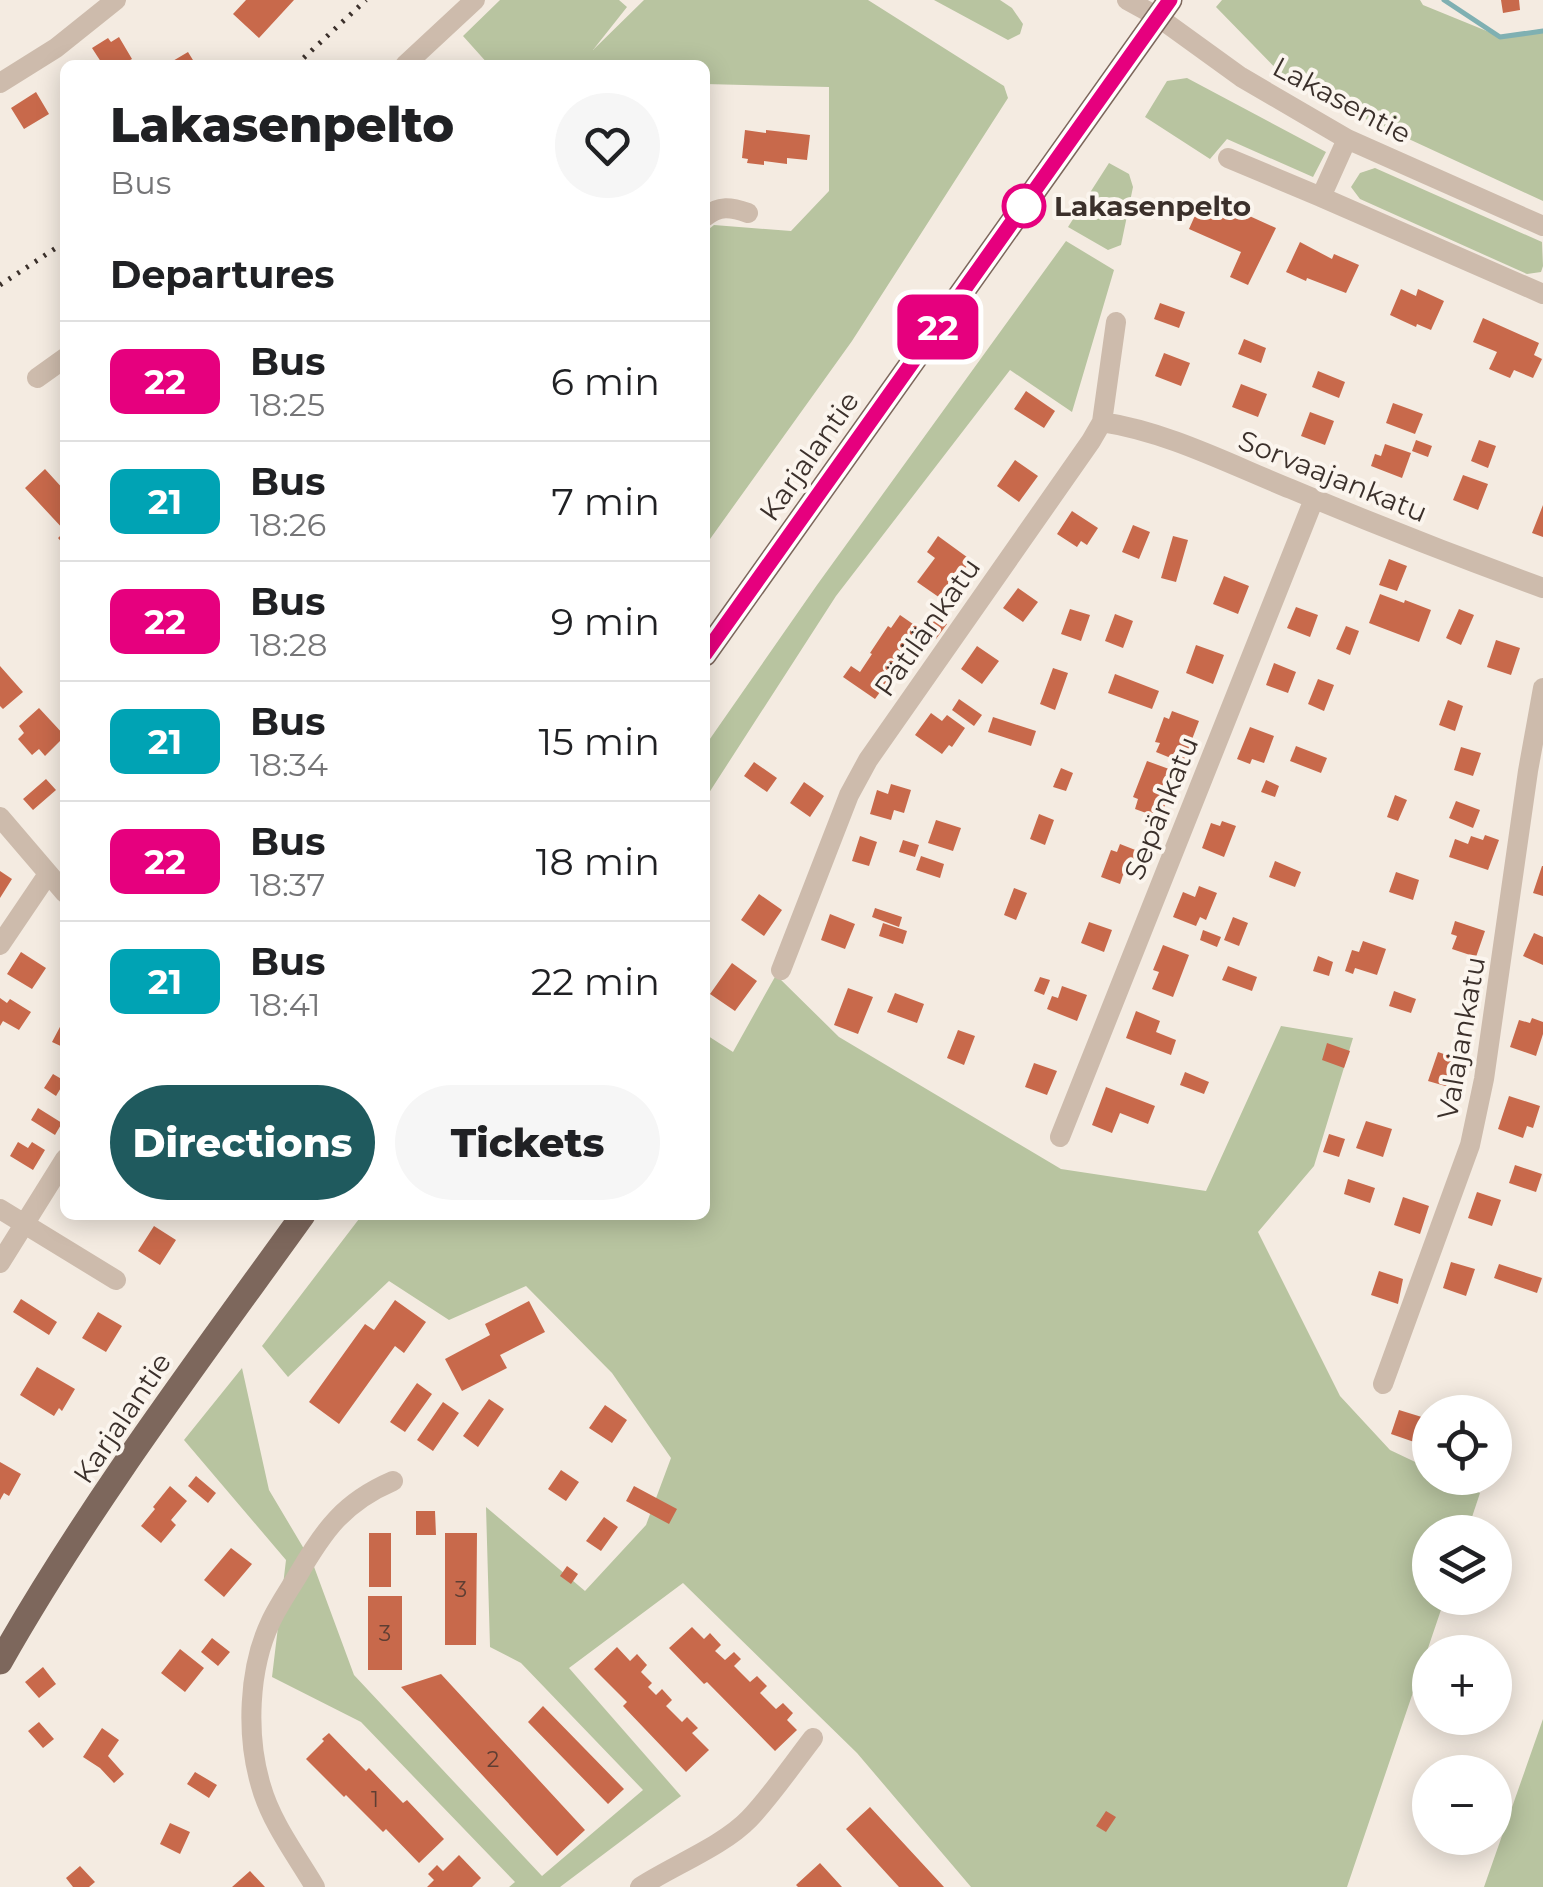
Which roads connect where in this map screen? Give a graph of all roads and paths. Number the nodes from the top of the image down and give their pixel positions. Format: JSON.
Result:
{"nodes":[{"id":1,"x":116,"y":0,"type":"edge"},
{"id":2,"x":475,"y":0,"type":"edge"},
{"id":3,"x":1127,"y":0,"type":"edge"},
{"id":4,"x":1164,"y":9,"type":"edge"},
{"id":5,"x":410,"y":60,"type":"edge"},
{"id":6,"x":0,"y":83,"type":"edge"},
{"id":7,"x":1347,"y":139,"type":"junction"},
{"id":8,"x":1228,"y":158,"type":"dead end"},
{"id":9,"x":1321,"y":197,"type":"junction"},
{"id":10,"x":710,"y":213,"type":"edge"},
{"id":11,"x":748,"y":214,"type":"dead end"},
{"id":12,"x":1543,"y":226,"type":"edge"},
{"id":13,"x":1543,"y":294,"type":"edge"},
{"id":14,"x":1116,"y":322,"type":"dead end"},
{"id":15,"x":60,"y":362,"type":"edge"},
{"id":16,"x":37,"y":378,"type":"dead end"},
{"id":17,"x":1102,"y":422,"type":"junction"},
{"id":18,"x":1314,"y":499,"type":"junction"},
{"id":19,"x":1543,"y":588,"type":"edge"},
{"id":20,"x":710,"y":647,"type":"edge"},
{"id":21,"x":1543,"y":688,"type":"edge"},
{"id":22,"x":0,"y":818,"type":"edge"},
{"id":23,"x":48,"y":874,"type":"junction"},
{"id":24,"x":60,"y":887,"type":"edge"},
{"id":25,"x":0,"y":945,"type":"edge"},
{"id":26,"x":781,"y":970,"type":"dead end"},
{"id":27,"x":1060,"y":1137,"type":"dead end"},
{"id":28,"x":60,"y":1167,"type":"edge"},
{"id":29,"x":0,"y":1209,"type":"edge"},
{"id":30,"x":299,"y":1220,"type":"edge"},
{"id":31,"x":24,"y":1224,"type":"junction"},
{"id":32,"x":0,"y":1263,"type":"edge"},
{"id":33,"x":116,"y":1280,"type":"dead end"},
{"id":34,"x":1383,"y":1384,"type":"dead end"},
{"id":35,"x":393,"y":1481,"type":"dead end"},
{"id":36,"x":0,"y":1662,"type":"edge"},
{"id":37,"x":813,"y":1738,"type":"dead end"},
{"id":38,"x":316,"y":1887,"type":"edge"},
{"id":39,"x":640,"y":1887,"type":"edge"}],
"edges":[{"from":1,"to":6,"type":"street"},
{"from":2,"to":5,"type":"street"},
{"from":3,"to":4,"type":"street","name":"Lakasentie"},
{"from":4,"to":7,"type":"street","name":"Lakasentie"},
{"from":4,"to":20,"type":"main road","name":"Karjalantie"},
{"from":7,"to":9,"type":"street"},
{"from":7,"to":12,"type":"street","name":"Lakasentie"},
{"from":8,"to":9,"type":"street"},
{"from":9,"to":13,"type":"street"},
{"from":10,"to":11,"type":"street"},
{"from":14,"to":17,"type":"street","name":"Pätilänkatu"},
{"from":15,"to":16,"type":"street"},
{"from":17,"to":18,"type":"street","name":"Sorvaajankatu"},
{"from":17,"to":26,"type":"street","name":"Pätilänkatu"},
{"from":18,"to":19,"type":"street","name":"Sorvaajankatu"},
{"from":18,"to":27,"type":"street","name":"Sepänkatu"},
{"from":21,"to":34,"type":"street","name":"Valajankatu"},
{"from":22,"to":23,"type":"street"},
{"from":23,"to":24,"type":"street"},
{"from":23,"to":25,"type":"street"},
{"from":28,"to":31,"type":"street"},
{"from":29,"to":31,"type":"street"},
{"from":30,"to":36,"type":"main road","name":"Karjalantie"},
{"from":31,"to":32,"type":"street"},
{"from":31,"to":33,"type":"street"},
{"from":35,"to":38,"type":"street"},
{"from":37,"to":39,"type":"street"}]}
